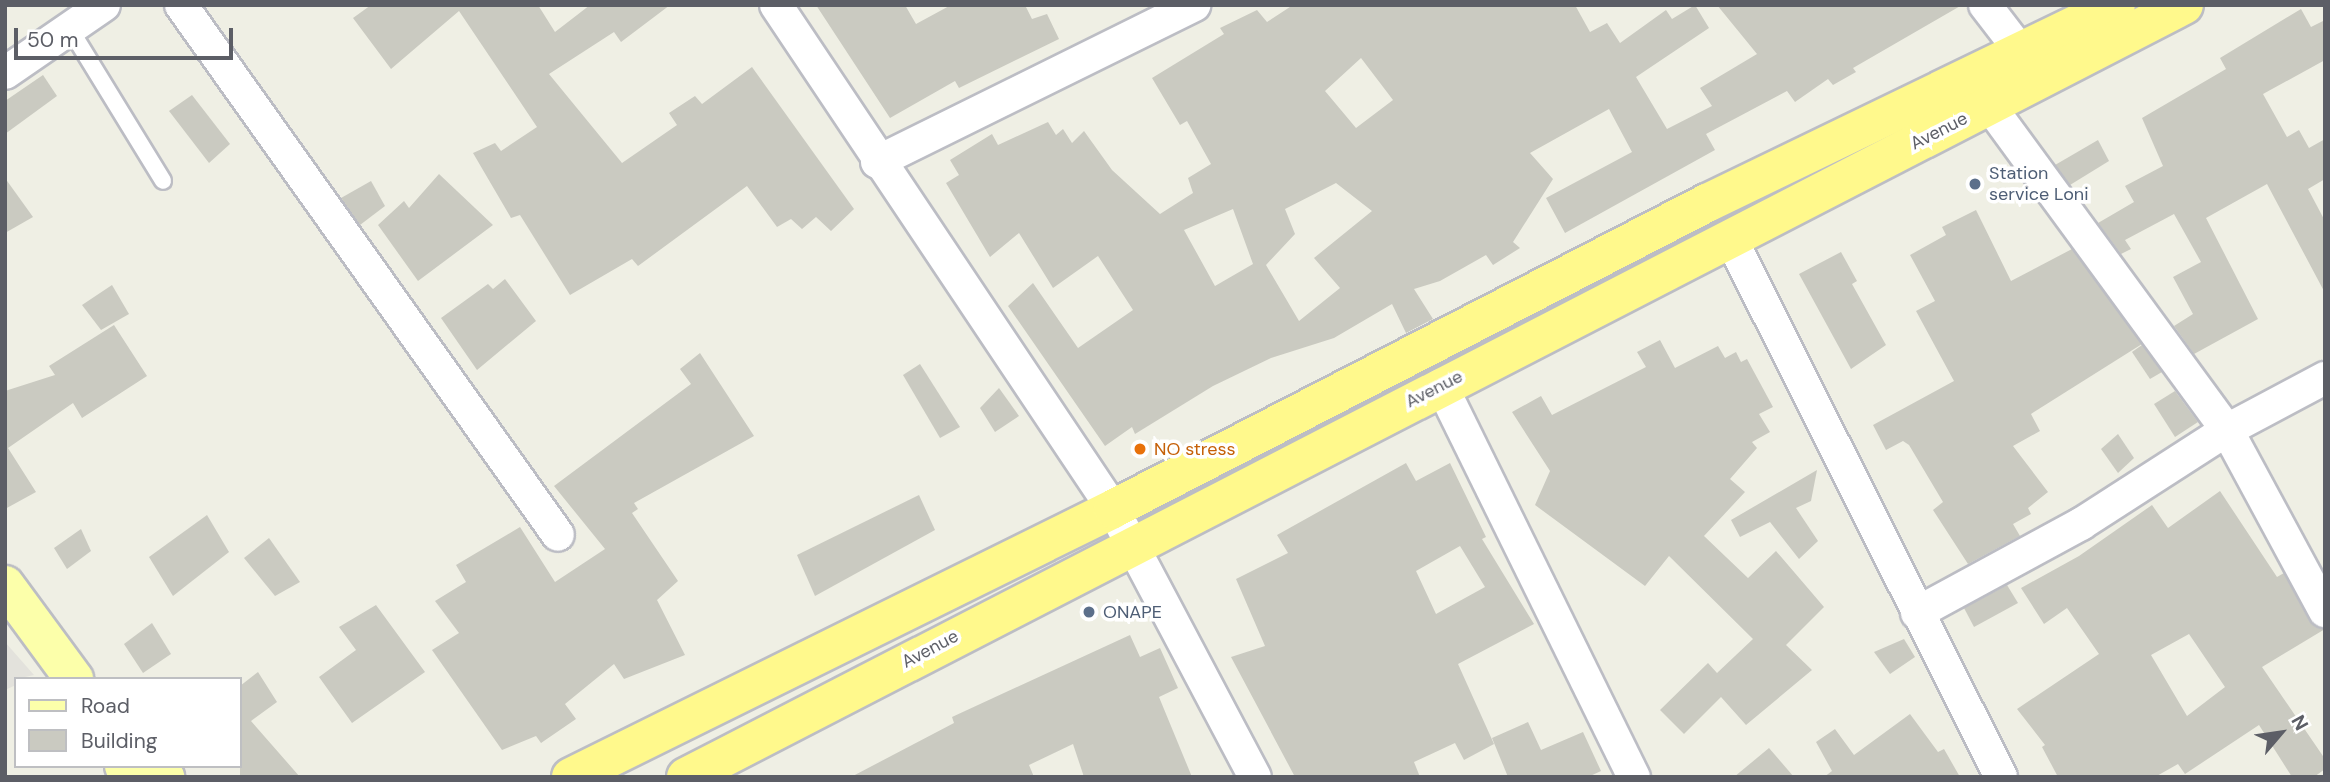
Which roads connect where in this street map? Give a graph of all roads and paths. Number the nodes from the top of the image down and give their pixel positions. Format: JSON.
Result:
{"nodes":[{"id":1,"x":104,"y":5,"type":"edge"},
{"id":2,"x":181,"y":5,"type":"edge"},
{"id":3,"x":776,"y":5,"type":"edge"},
{"id":4,"x":1194,"y":5,"type":"edge"},
{"id":5,"x":1985,"y":5,"type":"edge"},
{"id":6,"x":2116,"y":5,"type":"edge"},
{"id":7,"x":2184,"y":5,"type":"edge"},
{"id":8,"x":1162,"y":12,"type":"edge"},
{"id":9,"x":70,"y":29,"type":"junction"},
{"id":10,"x":2022,"y":53,"type":"junction"},
{"id":11,"x":5,"y":73,"type":"edge"},
{"id":12,"x":1989,"y":105,"type":"junction"},
{"id":13,"x":877,"y":162,"type":"junction"},
{"id":14,"x":163,"y":181,"type":"dead end"},
{"id":15,"x":1730,"y":237,"type":"junction"},
{"id":16,"x":2325,"y":377,"type":"edge"},
{"id":17,"x":1441,"y":385,"type":"junction"},
{"id":18,"x":2227,"y":430,"type":"junction"},
{"id":19,"x":1113,"y":509,"type":"junction"},
{"id":20,"x":558,"y":535,"type":"dead end"},
{"id":21,"x":1133,"y":544,"type":"junction"},
{"id":22,"x":5,"y":585,"type":"edge"},
{"id":23,"x":2325,"y":611,"type":"edge"},
{"id":24,"x":1917,"y":613,"type":"junction"},
{"id":25,"x":73,"y":677,"type":"edge"},
{"id":26,"x":571,"y":777,"type":"edge"},
{"id":27,"x":685,"y":777,"type":"edge"},
{"id":28,"x":1255,"y":777,"type":"edge"},
{"id":29,"x":1634,"y":777,"type":"edge"},
{"id":30,"x":2000,"y":777,"type":"edge"}],
"edges":[{"from":1,"to":9,"type":"street"},
{"from":2,"to":20,"type":"street"},
{"from":3,"to":13,"type":"street"},
{"from":4,"to":8,"type":"street"},
{"from":5,"to":10,"type":"street"},
{"from":6,"to":10,"type":"highway"},
{"from":7,"to":12,"type":"highway","name":"Avenue"},
{"from":8,"to":13,"type":"street"},
{"from":9,"to":11,"type":"street"},
{"from":9,"to":14,"type":"lane"},
{"from":10,"to":19,"type":"highway"},
{"from":12,"to":15,"type":"highway","name":"Avenue"},
{"from":12,"to":18,"type":"street"},
{"from":13,"to":19,"type":"street"},
{"from":15,"to":17,"type":"highway","name":"Avenue"},
{"from":15,"to":24,"type":"street"},
{"from":16,"to":18,"type":"street"},
{"from":17,"to":21,"type":"highway","name":"Avenue"},
{"from":17,"to":29,"type":"street"},
{"from":18,"to":23,"type":"street"},
{"from":18,"to":24,"type":"street"},
{"from":19,"to":21,"type":"street"},
{"from":19,"to":26,"type":"highway"},
{"from":21,"to":27,"type":"highway","name":"Avenue"},
{"from":21,"to":28,"type":"street"},
{"from":22,"to":25,"type":"main road"},
{"from":24,"to":30,"type":"street"}]}
